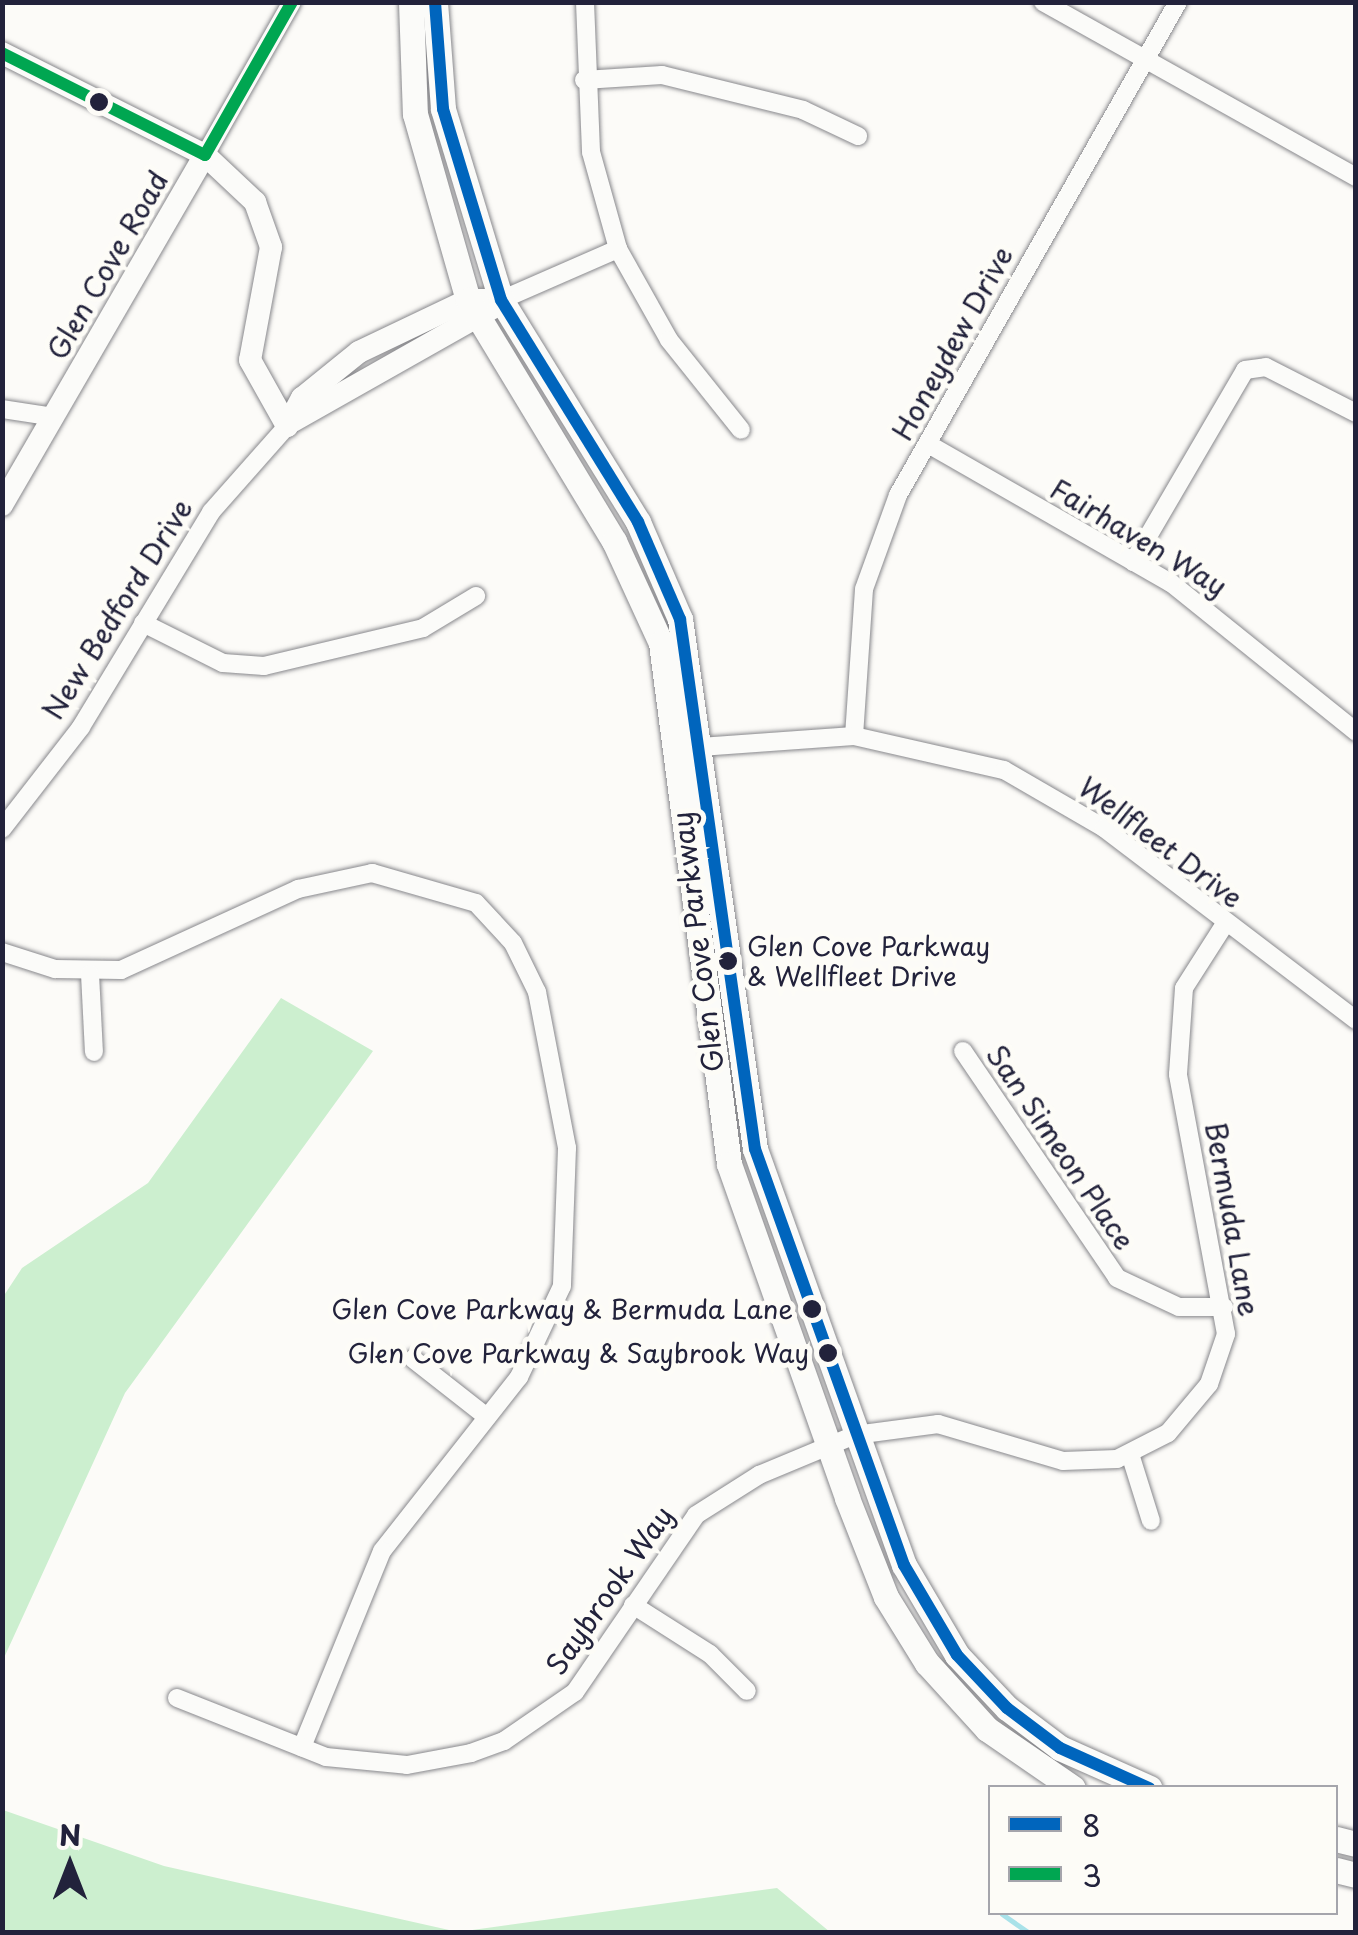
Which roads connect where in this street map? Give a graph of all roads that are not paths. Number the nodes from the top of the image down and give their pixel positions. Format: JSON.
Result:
{"nodes":[{"id":1,"x":292,"y":2,"type":"edge"},
{"id":2,"x":411,"y":2,"type":"edge"},
{"id":3,"x":435,"y":2,"type":"edge"},
{"id":4,"x":585,"y":2,"type":"edge"},
{"id":5,"x":1044,"y":2,"type":"edge"},
{"id":6,"x":1178,"y":2,"type":"edge"},
{"id":7,"x":2,"y":53,"type":"edge"},
{"id":8,"x":1142,"y":60,"type":"junction"},
{"id":9,"x":584,"y":80,"type":"junction"},
{"id":10,"x":858,"y":136,"type":"dead end"},
{"id":11,"x":205,"y":155,"type":"junction"},
{"id":12,"x":1356,"y":177,"type":"edge"},
{"id":13,"x":618,"y":249,"type":"junction"},
{"id":14,"x":502,"y":300,"type":"junction"},
{"id":15,"x":472,"y":310,"type":"junction"},
{"id":16,"x":2,"y":409,"type":"edge"},
{"id":17,"x":1356,"y":413,"type":"edge"},
{"id":18,"x":54,"y":417,"type":"junction"},
{"id":19,"x":288,"y":426,"type":"junction"},
{"id":20,"x":742,"y":430,"type":"dead end"},
{"id":21,"x":928,"y":444,"type":"junction"},
{"id":22,"x":2,"y":504,"type":"edge"},
{"id":23,"x":1133,"y":562,"type":"junction"},
{"id":24,"x":476,"y":596,"type":"dead end"},
{"id":25,"x":143,"y":623,"type":"junction"},
{"id":26,"x":1356,"y":732,"type":"edge"},
{"id":27,"x":854,"y":736,"type":"junction"},
{"id":28,"x":704,"y":746,"type":"junction"},
{"id":29,"x":676,"y":750,"type":"junction"},
{"id":30,"x":2,"y":829,"type":"edge"},
{"id":31,"x":1225,"y":924,"type":"junction"},
{"id":32,"x":2,"y":952,"type":"edge"},
{"id":33,"x":90,"y":974,"type":"junction"},
{"id":34,"x":1356,"y":1020,"type":"edge"},
{"id":35,"x":963,"y":1051,"type":"dead end"},
{"id":36,"x":94,"y":1052,"type":"dead end"},
{"id":37,"x":1224,"y":1307,"type":"junction"},
{"id":38,"x":413,"y":1358,"type":"dead end"},
{"id":39,"x":487,"y":1417,"type":"junction"},
{"id":40,"x":855,"y":1435,"type":"junction"},
{"id":41,"x":830,"y":1446,"type":"junction"},
{"id":42,"x":1130,"y":1454,"type":"junction"},
{"id":43,"x":1151,"y":1521,"type":"dead end"},
{"id":44,"x":634,"y":1605,"type":"junction"},
{"id":45,"x":747,"y":1691,"type":"dead end"},
{"id":46,"x":177,"y":1698,"type":"dead end"},
{"id":47,"x":302,"y":1747,"type":"junction"},
{"id":48,"x":1069,"y":1785,"type":"edge"},
{"id":49,"x":1143,"y":1785,"type":"edge"}],
"edges":[{"from":1,"to":11,"type":"street","name":"Glen Cove Road"},
{"from":2,"to":15,"type":"main road","name":"Glen Cove Parkway"},
{"from":3,"to":14,"type":"main road","name":"Glen Cove Parkway"},
{"from":4,"to":9,"type":"street"},
{"from":5,"to":8,"type":"street"},
{"from":6,"to":8,"type":"street","name":"Honeydew Drive"},
{"from":7,"to":11,"type":"street"},
{"from":8,"to":12,"type":"street"},
{"from":8,"to":21,"type":"street","name":"Honeydew Drive"},
{"from":9,"to":10,"type":"street"},
{"from":9,"to":13,"type":"street"},
{"from":11,"to":18,"type":"street","name":"Glen Cove Road"},
{"from":11,"to":19,"type":"street"},
{"from":13,"to":14,"type":"street","name":"New Bedford Drive"},
{"from":13,"to":20,"type":"street"},
{"from":14,"to":15,"type":"street","name":"New Bedford Drive"},
{"from":14,"to":28,"type":"main road","name":"Glen Cove Parkway"},
{"from":15,"to":19,"type":"street","name":"New Bedford Drive"},
{"from":15,"to":29,"type":"main road","name":"Glen Cove Parkway"},
{"from":16,"to":18,"type":"street"},
{"from":17,"to":23,"type":"street"},
{"from":18,"to":22,"type":"street","name":"Glen Cove Road"},
{"from":19,"to":25,"type":"street","name":"New Bedford Drive"},
{"from":21,"to":23,"type":"street","name":"Fairhaven Way"},
{"from":21,"to":27,"type":"street","name":"Honeydew Drive"},
{"from":23,"to":26,"type":"street","name":"Fairhaven Way"},
{"from":24,"to":25,"type":"street"},
{"from":25,"to":30,"type":"street","name":"New Bedford Drive"},
{"from":27,"to":28,"type":"street","name":"Wellfleet Drive"},
{"from":27,"to":31,"type":"street","name":"Wellfleet Drive"},
{"from":28,"to":29,"type":"street","name":"Wellfleet Drive"},
{"from":28,"to":40,"type":"main road","name":"Glen Cove Parkway"},
{"from":29,"to":41,"type":"main road","name":"Glen Cove Parkway"},
{"from":31,"to":34,"type":"street","name":"Wellfleet Drive"},
{"from":31,"to":37,"type":"street","name":"Bermuda Lane"},
{"from":32,"to":33,"type":"street"},
{"from":33,"to":36,"type":"street"},
{"from":33,"to":39,"type":"street"},
{"from":35,"to":37,"type":"street","name":"San Simeon Place"},
{"from":37,"to":42,"type":"street","name":"Bermuda Lane"},
{"from":38,"to":39,"type":"street"},
{"from":39,"to":47,"type":"street"},
{"from":40,"to":41,"type":"street","name":"Saybrook Way"},
{"from":40,"to":42,"type":"street","name":"Bermuda Lane"},
{"from":40,"to":49,"type":"main road","name":"Glen Cove Parkway"},
{"from":41,"to":44,"type":"street","name":"Saybrook Way"},
{"from":41,"to":48,"type":"main road","name":"Glen Cove Parkway"},
{"from":42,"to":43,"type":"street"},
{"from":44,"to":45,"type":"street"},
{"from":44,"to":47,"type":"street","name":"Saybrook Way"},
{"from":46,"to":47,"type":"street","name":"Saybrook Way"}]}
